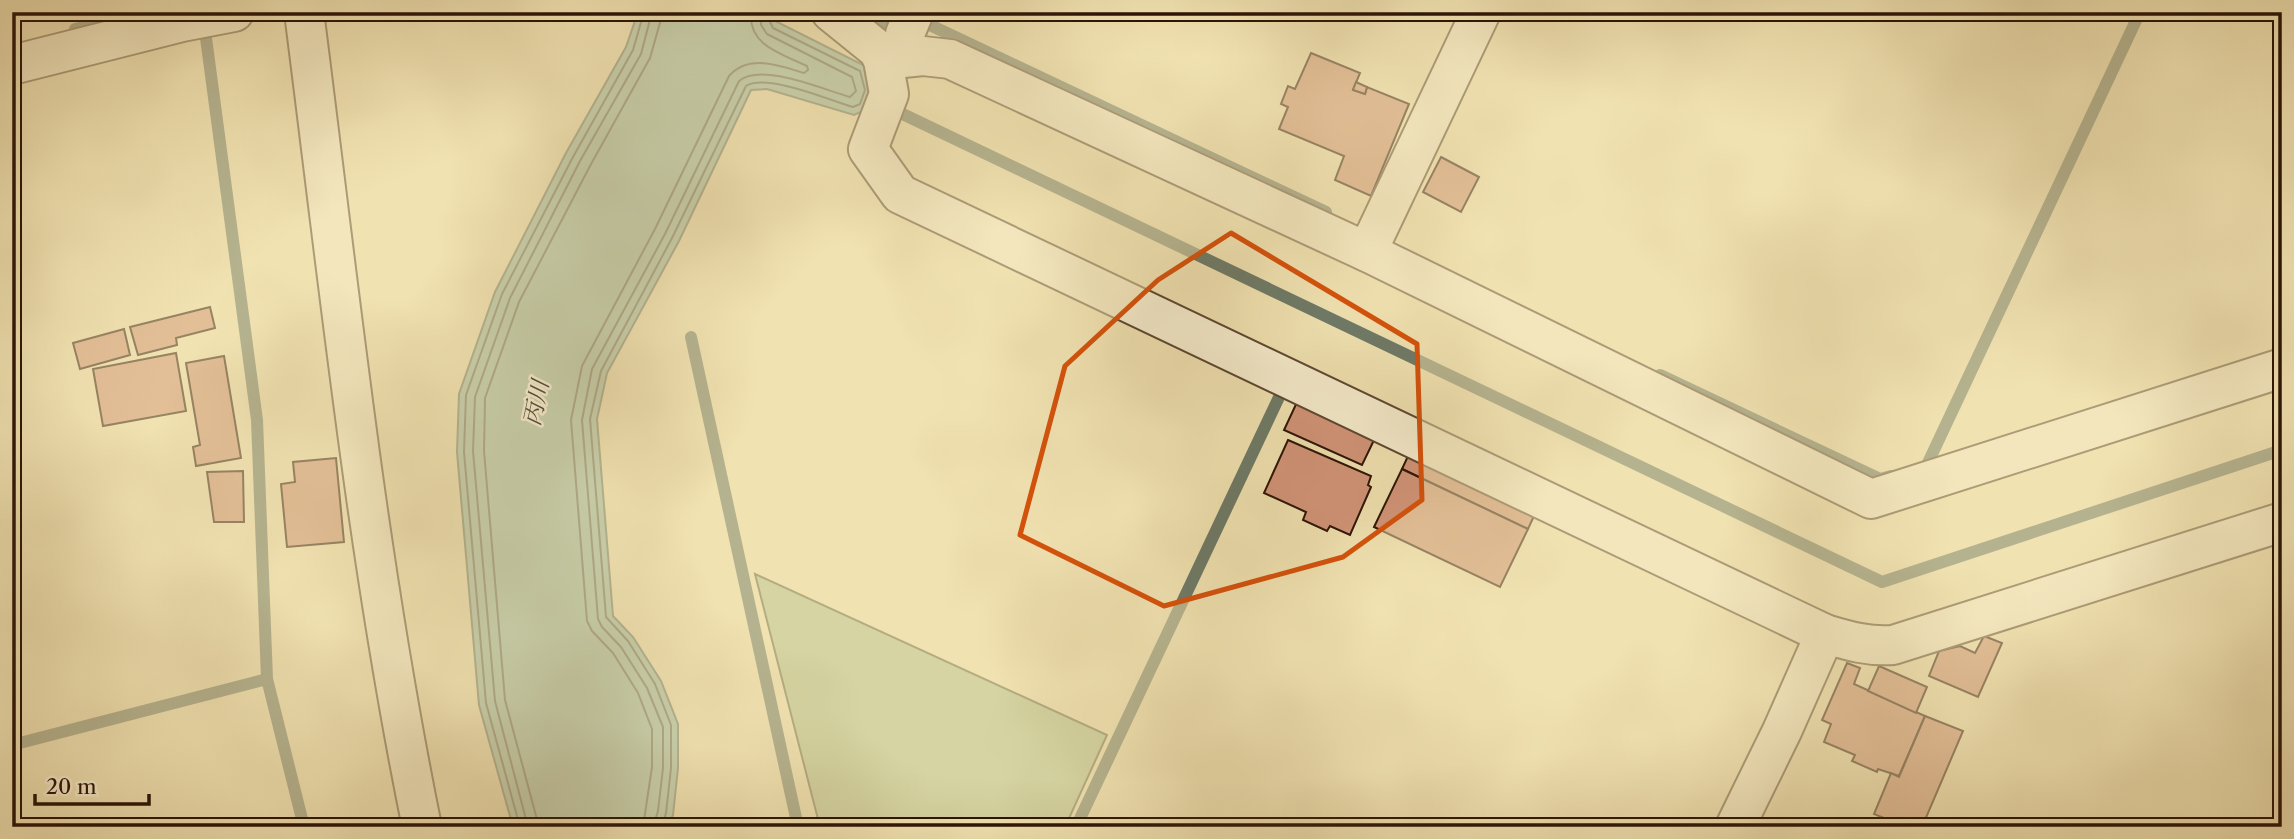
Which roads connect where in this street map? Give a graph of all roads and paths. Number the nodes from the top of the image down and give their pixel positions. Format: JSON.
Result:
{"nodes":[{"id":1,"x":304,"y":12,"type":"edge"},
{"id":2,"x":831,"y":12,"type":"edge"},
{"id":3,"x":1480,"y":12,"type":"edge"},
{"id":4,"x":213,"y":17,"type":"edge"},
{"id":5,"x":890,"y":59,"type":"edge"},
{"id":6,"x":12,"y":65,"type":"edge"},
{"id":7,"x":1373,"y":240,"type":"junction"},
{"id":8,"x":2282,"y":368,"type":"edge"},
{"id":9,"x":2282,"y":522,"type":"edge"},
{"id":10,"x":1825,"y":634,"type":"junction"},
{"id":11,"x":422,"y":827,"type":"edge"},
{"id":12,"x":1735,"y":827,"type":"edge"}],
"edges":[{"from":1,"to":11,"type":"street"},
{"from":2,"to":5,"type":"street"},
{"from":3,"to":7,"type":"street"},
{"from":4,"to":6,"type":"street"},
{"from":5,"to":7,"type":"street"},
{"from":5,"to":10,"type":"street"},
{"from":7,"to":8,"type":"street"},
{"from":9,"to":10,"type":"street"},
{"from":10,"to":12,"type":"street"}]}
